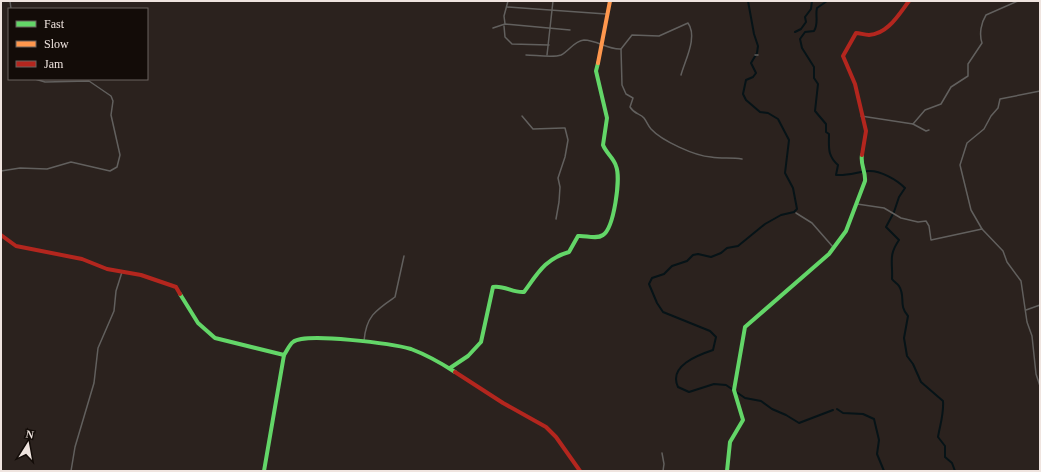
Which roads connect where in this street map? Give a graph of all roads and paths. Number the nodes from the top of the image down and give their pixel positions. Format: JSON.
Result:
{"nodes":[{"id":1,"x":508,"y":1,"type":"edge"},
{"id":2,"x":553,"y":1,"type":"edge"},
{"id":3,"x":610,"y":1,"type":"edge"},
{"id":4,"x":909,"y":1,"type":"edge"},
{"id":5,"x":1018,"y":1,"type":"edge"},
{"id":6,"x":507,"y":7,"type":"junction"},
{"id":7,"x":553,"y":10,"type":"junction"},
{"id":8,"x":606,"y":14,"type":"junction"},
{"id":9,"x":504,"y":25,"type":"junction"},
{"id":10,"x":493,"y":28,"type":"dead end"},
{"id":11,"x":550,"y":28,"type":"junction"},
{"id":12,"x":570,"y":30,"type":"dead end"},
{"id":13,"x":602,"y":44,"type":"junction"},
{"id":14,"x":548,"y":45,"type":"junction"},
{"id":15,"x":621,"y":50,"type":"junction"},
{"id":16,"x":526,"y":55,"type":"dead end"},
{"id":17,"x":547,"y":55,"type":"junction"},
{"id":18,"x":681,"y":74,"type":"dead end"},
{"id":19,"x":38,"y":80,"type":"edge"},
{"id":20,"x":1040,"y":91,"type":"edge"},
{"id":21,"x":522,"y":116,"type":"dead end"},
{"id":22,"x":861,"y":116,"type":"junction"},
{"id":23,"x":913,"y":124,"type":"junction"},
{"id":24,"x":929,"y":130,"type":"dead end"},
{"id":25,"x":742,"y":159,"type":"dead end"},
{"id":26,"x":1,"y":171,"type":"edge"},
{"id":27,"x":855,"y":204,"type":"junction"},
{"id":28,"x":796,"y":212,"type":"dead end"},
{"id":29,"x":556,"y":220,"type":"dead end"},
{"id":30,"x":982,"y":229,"type":"junction"},
{"id":31,"x":1,"y":235,"type":"edge"},
{"id":32,"x":833,"y":247,"type":"junction"},
{"id":33,"x":404,"y":256,"type":"dead end"},
{"id":34,"x":122,"y":272,"type":"junction"},
{"id":35,"x":1040,"y":305,"type":"edge"},
{"id":36,"x":1026,"y":310,"type":"junction"},
{"id":37,"x":363,"y":342,"type":"junction"},
{"id":38,"x":284,"y":355,"type":"junction"},
{"id":39,"x":450,"y":368,"type":"junction"},
{"id":40,"x":1040,"y":386,"type":"edge"},
{"id":41,"x":662,"y":453,"type":"dead end"},
{"id":42,"x":71,"y":471,"type":"edge"},
{"id":43,"x":264,"y":471,"type":"edge"},
{"id":44,"x":580,"y":471,"type":"edge"},
{"id":45,"x":663,"y":471,"type":"edge"},
{"id":46,"x":728,"y":471,"type":"edge"}],
"edges":[{"from":1,"to":6,"type":"street"},
{"from":2,"to":7,"type":"street"},
{"from":3,"to":8,"type":"street"},
{"from":4,"to":22,"type":"street"},
{"from":5,"to":23,"type":"street"},
{"from":6,"to":7,"type":"street"},
{"from":6,"to":9,"type":"street"},
{"from":7,"to":8,"type":"street"},
{"from":7,"to":11,"type":"street"},
{"from":8,"to":13,"type":"street"},
{"from":9,"to":10,"type":"street"},
{"from":9,"to":11,"type":"street"},
{"from":9,"to":14,"type":"street"},
{"from":11,"to":12,"type":"street"},
{"from":11,"to":14,"type":"street"},
{"from":13,"to":15,"type":"street"},
{"from":13,"to":17,"type":"street"},
{"from":13,"to":39,"type":"street"},
{"from":14,"to":17,"type":"street"},
{"from":15,"to":18,"type":"street"},
{"from":15,"to":25,"type":"street"},
{"from":16,"to":17,"type":"street"},
{"from":19,"to":26,"type":"street"},
{"from":20,"to":30,"type":"street"},
{"from":21,"to":29,"type":"street"},
{"from":22,"to":23,"type":"street"},
{"from":22,"to":27,"type":"street"},
{"from":23,"to":24,"type":"street"},
{"from":27,"to":30,"type":"street"},
{"from":27,"to":32,"type":"street"},
{"from":28,"to":32,"type":"street"},
{"from":30,"to":36,"type":"street"},
{"from":31,"to":34,"type":"street"},
{"from":32,"to":46,"type":"street"},
{"from":33,"to":37,"type":"street"},
{"from":34,"to":38,"type":"street"},
{"from":34,"to":42,"type":"street"},
{"from":35,"to":36,"type":"street"},
{"from":36,"to":40,"type":"street"},
{"from":37,"to":38,"type":"street"},
{"from":37,"to":39,"type":"street"},
{"from":38,"to":43,"type":"street"},
{"from":39,"to":44,"type":"street"},
{"from":41,"to":45,"type":"street"}]}
